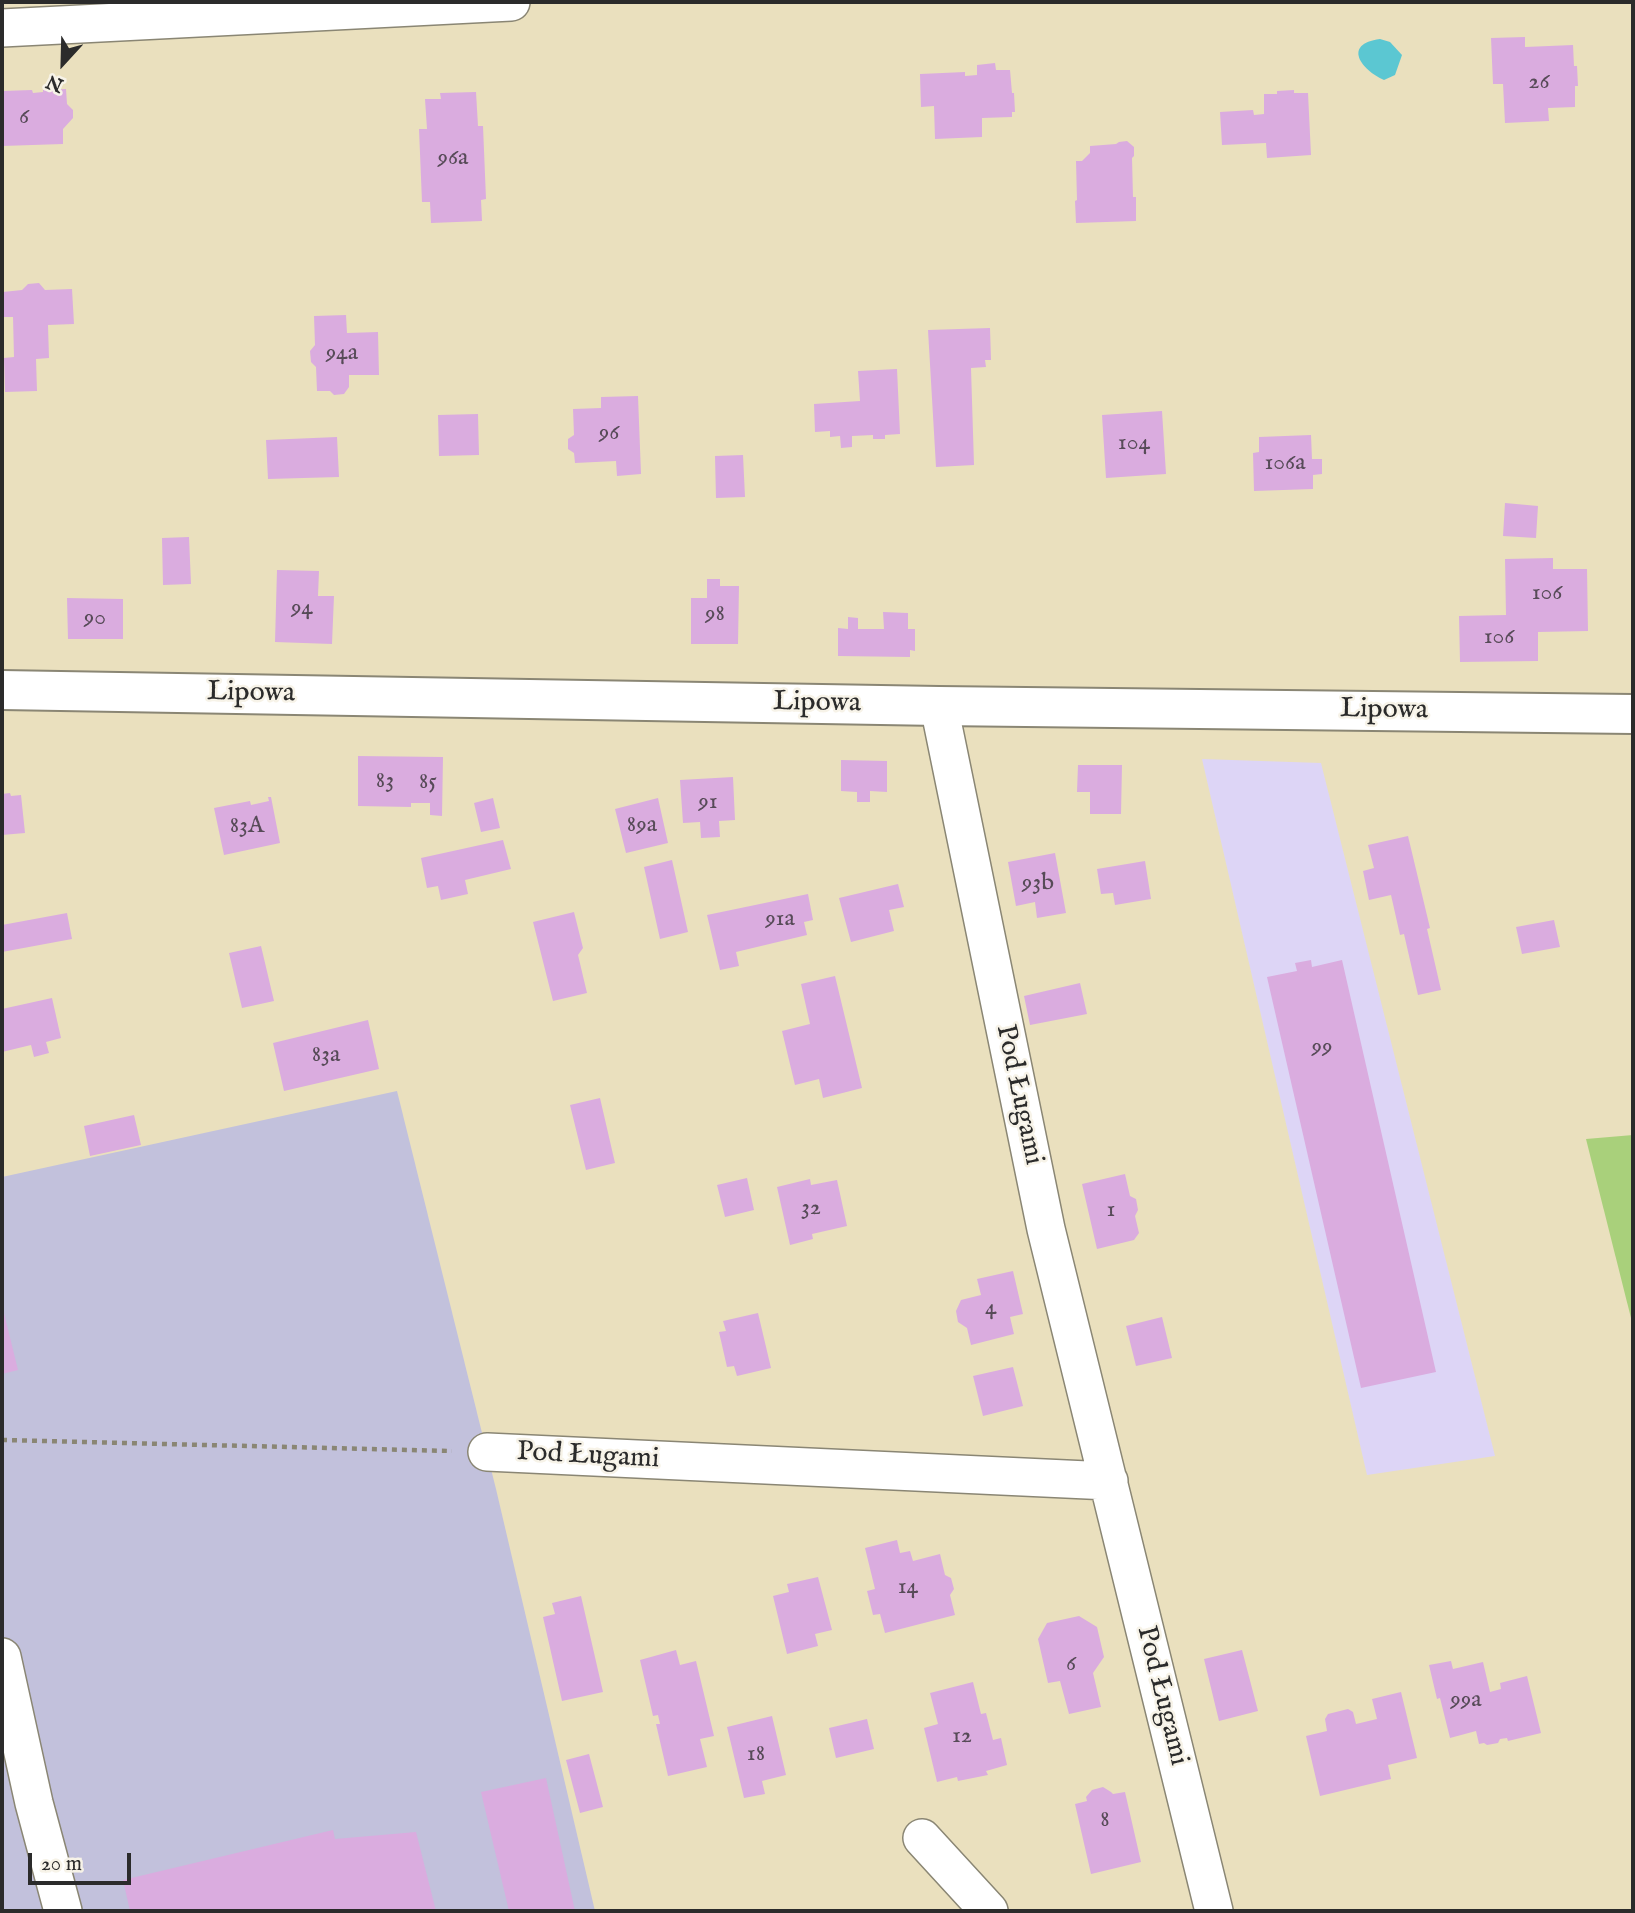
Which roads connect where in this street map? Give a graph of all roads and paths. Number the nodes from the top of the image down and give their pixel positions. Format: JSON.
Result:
{"nodes":[{"id":1,"x":510,"y":2,"type":"edge"},
{"id":2,"x":2,"y":28,"type":"edge"},
{"id":3,"x":2,"y":690,"type":"edge"},
{"id":4,"x":939,"y":706,"type":"junction"},
{"id":5,"x":1633,"y":714,"type":"edge"},
{"id":6,"x":2,"y":1440,"type":"edge"},
{"id":7,"x":488,"y":1452,"type":"joint"},
{"id":8,"x":1109,"y":1481,"type":"junction"},
{"id":9,"x":2,"y":1657,"type":"edge"},
{"id":10,"x":922,"y":1838,"type":"dead end"},
{"id":11,"x":62,"y":1911,"type":"edge"},
{"id":12,"x":989,"y":1911,"type":"edge"},
{"id":13,"x":1214,"y":1911,"type":"edge"}],
"edges":[{"from":1,"to":2,"type":"street"},
{"from":3,"to":4,"type":"main road","name":"Lipowa"},
{"from":4,"to":5,"type":"main road","name":"Lipowa"},
{"from":4,"to":8,"type":"street","name":"Pod Ługami"},
{"from":6,"to":7,"type":"path"},
{"from":7,"to":8,"type":"street","name":"Pod Ługami"},
{"from":8,"to":13,"type":"street","name":"Pod Ługami"},
{"from":9,"to":11,"type":"street"},
{"from":10,"to":12,"type":"street"}]}
